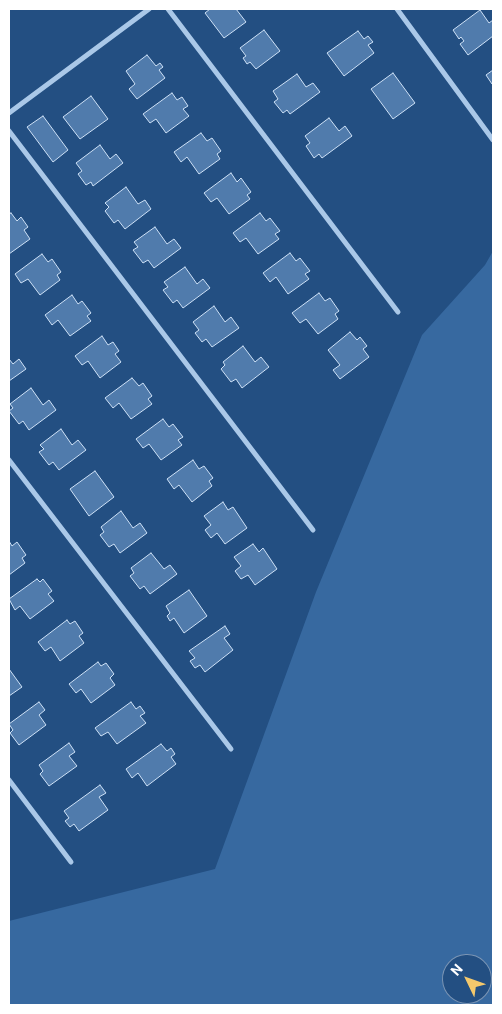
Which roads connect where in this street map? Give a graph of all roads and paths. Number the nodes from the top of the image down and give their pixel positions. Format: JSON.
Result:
{"nodes":[{"id":1,"x":149,"y":9,"type":"edge"},
{"id":2,"x":168,"y":9,"type":"edge"},
{"id":3,"x":397,"y":9,"type":"edge"},
{"id":4,"x":9,"y":114,"type":"edge"},
{"id":5,"x":9,"y":132,"type":"edge"},
{"id":6,"x":493,"y":140,"type":"edge"},
{"id":7,"x":398,"y":312,"type":"dead end"},
{"id":8,"x":9,"y":460,"type":"edge"},
{"id":9,"x":313,"y":530,"type":"dead end"},
{"id":10,"x":231,"y":749,"type":"dead end"},
{"id":11,"x":9,"y":780,"type":"edge"},
{"id":12,"x":71,"y":862,"type":"dead end"}],
"edges":[{"from":1,"to":4,"type":"street"},
{"from":2,"to":7,"type":"street"},
{"from":3,"to":6,"type":"street"},
{"from":5,"to":9,"type":"street"},
{"from":8,"to":10,"type":"street"},
{"from":11,"to":12,"type":"street"}]}
